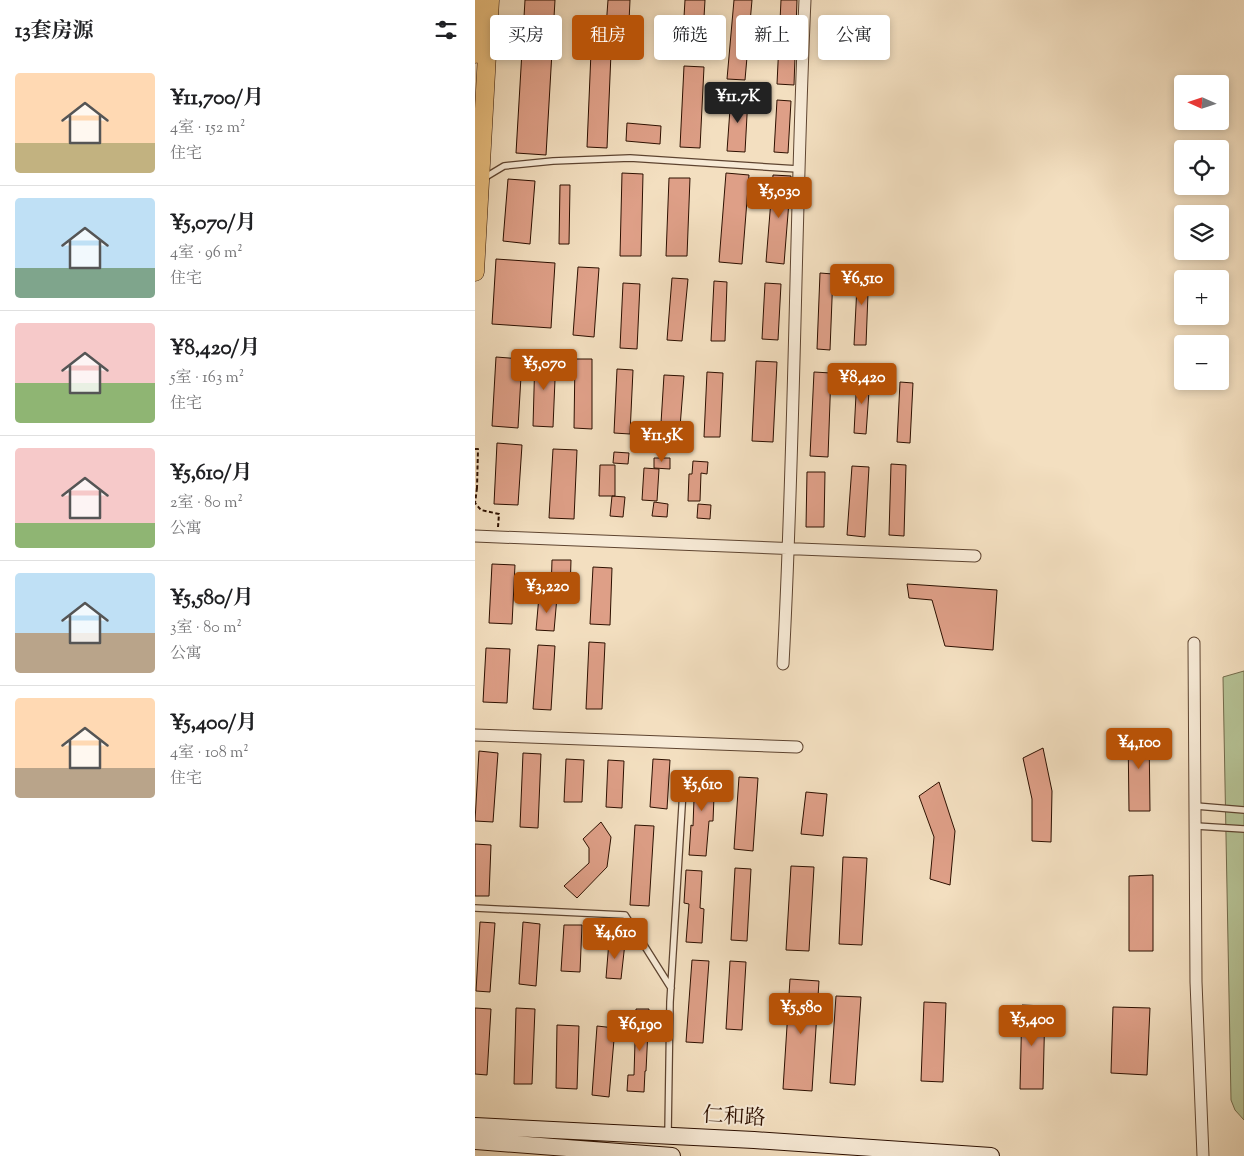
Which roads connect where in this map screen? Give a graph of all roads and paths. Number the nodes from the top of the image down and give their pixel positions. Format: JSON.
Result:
{"nodes":[{"id":1,"x":478,"y":0,"type":"edge"},
{"id":2,"x":490,"y":0,"type":"edge"},
{"id":3,"x":805,"y":0,"type":"edge"},
{"id":4,"x":475,"y":54,"type":"edge"},
{"id":5,"x":798,"y":170,"type":"junction"},
{"id":6,"x":481,"y":180,"type":"junction"},
{"id":7,"x":475,"y":272,"type":"edge"},
{"id":8,"x":476,"y":449,"type":"edge"},
{"id":9,"x":476,"y":488,"type":"edge"},
{"id":10,"x":499,"y":514,"type":"dead end"},
{"id":11,"x":475,"y":536,"type":"edge"},
{"id":12,"x":789,"y":549,"type":"junction"},
{"id":13,"x":975,"y":556,"type":"dead end"},
{"id":14,"x":1193,"y":643,"type":"dead end"},
{"id":15,"x":783,"y":664,"type":"dead end"},
{"id":16,"x":475,"y":735,"type":"edge"},
{"id":17,"x":797,"y":747,"type":"dead end"},
{"id":18,"x":683,"y":774,"type":"dead end"},
{"id":19,"x":1195,"y":806,"type":"junction"},
{"id":20,"x":1244,"y":810,"type":"edge"},
{"id":21,"x":1196,"y":826,"type":"junction"},
{"id":22,"x":1244,"y":829,"type":"edge"},
{"id":23,"x":475,"y":908,"type":"edge"},
{"id":24,"x":671,"y":988,"type":"junction"},
{"id":25,"x":475,"y":1126,"type":"edge"},
{"id":26,"x":668,"y":1136,"type":"junction"},
{"id":27,"x":475,"y":1141,"type":"edge"},
{"id":28,"x":672,"y":1156,"type":"edge"},
{"id":29,"x":991,"y":1156,"type":"edge"},
{"id":30,"x":1203,"y":1156,"type":"edge"}],
"edges":[{"from":1,"to":4,"type":"main road"},
{"from":2,"to":6,"type":"main road"},
{"from":3,"to":5,"type":"street"},
{"from":5,"to":6,"type":"lane"},
{"from":5,"to":12,"type":"street"},
{"from":6,"to":7,"type":"main road"},
{"from":8,"to":9,"type":"path"},
{"from":9,"to":10,"type":"path"},
{"from":11,"to":12,"type":"street"},
{"from":12,"to":13,"type":"street"},
{"from":12,"to":15,"type":"street"},
{"from":14,"to":19,"type":"street"},
{"from":16,"to":17,"type":"street"},
{"from":18,"to":24,"type":"lane"},
{"from":19,"to":20,"type":"lane"},
{"from":19,"to":21,"type":"street"},
{"from":21,"to":22,"type":"lane"},
{"from":21,"to":30,"type":"street"},
{"from":23,"to":24,"type":"lane"},
{"from":24,"to":26,"type":"lane"},
{"from":25,"to":26,"type":"main road","name":"仁和路"},
{"from":26,"to":29,"type":"main road","name":"仁和路"},
{"from":27,"to":28,"type":"main road"}]}
